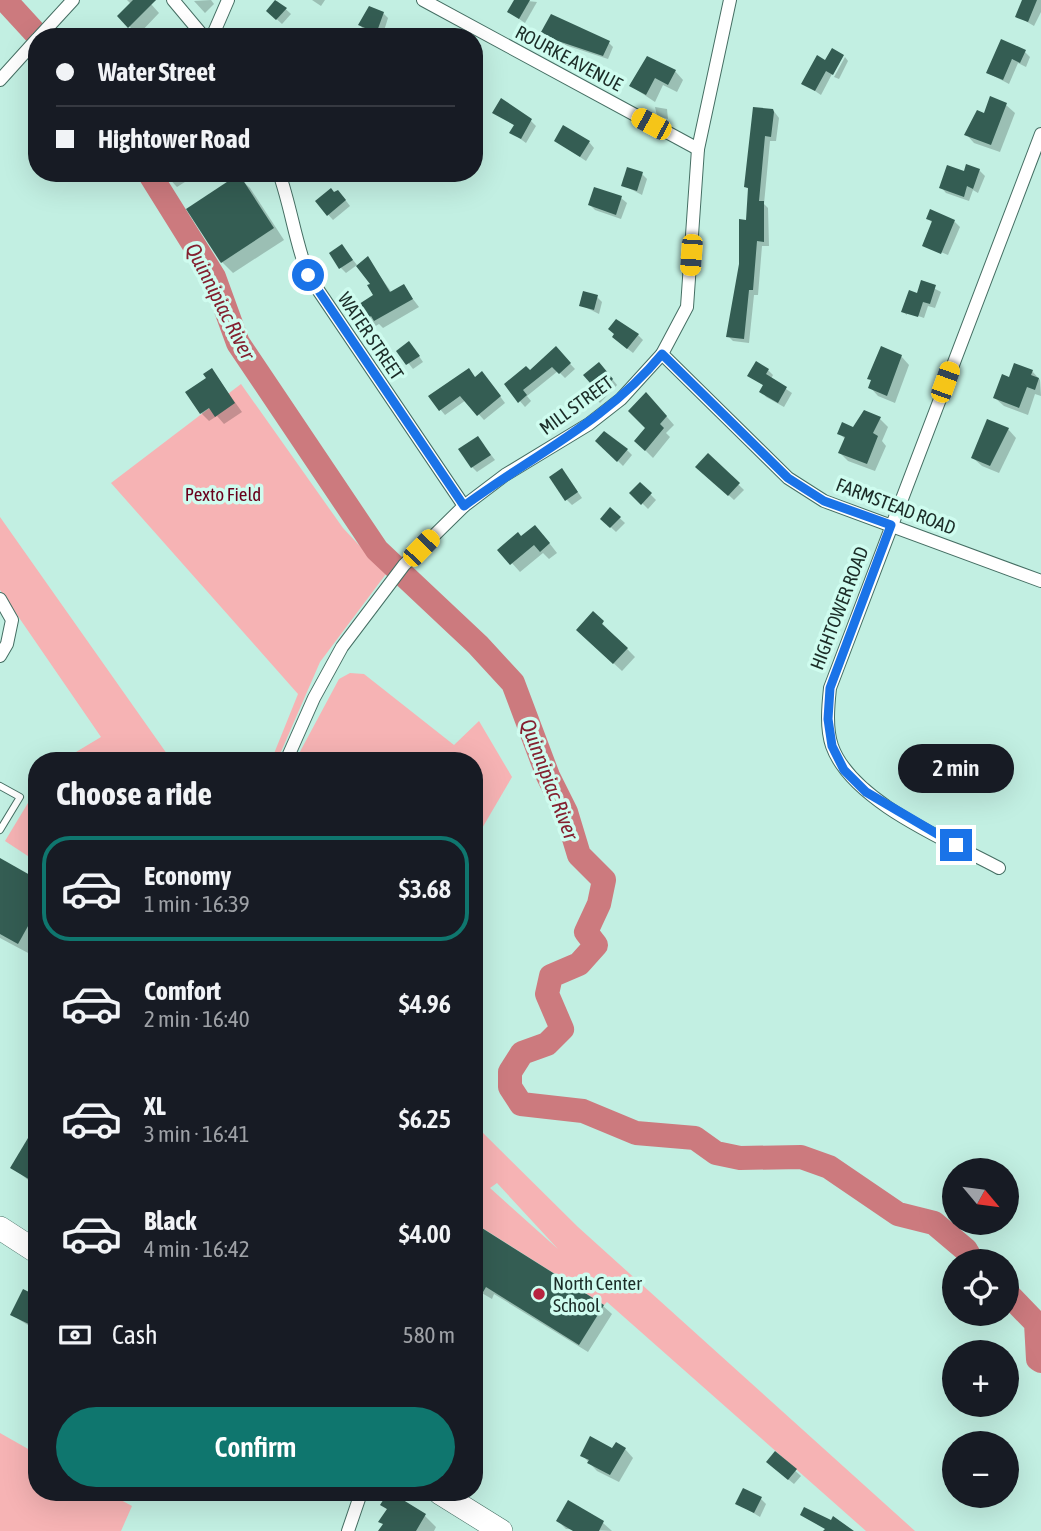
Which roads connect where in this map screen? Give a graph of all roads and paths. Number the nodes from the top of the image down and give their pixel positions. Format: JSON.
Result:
{"nodes":[{"id":1,"x":73,"y":0,"type":"edge"},
{"id":2,"x":173,"y":0,"type":"edge"},
{"id":3,"x":229,"y":0,"type":"edge"},
{"id":4,"x":423,"y":0,"type":"edge"},
{"id":5,"x":730,"y":0,"type":"edge"},
{"id":6,"x":47,"y":28,"type":"edge"},
{"id":7,"x":196,"y":28,"type":"edge"},
{"id":8,"x":216,"y":28,"type":"edge"},
{"id":9,"x":475,"y":28,"type":"edge"},
{"id":10,"x":483,"y":33,"type":"edge"},
{"id":11,"x":28,"y":49,"type":"edge"},
{"id":12,"x":0,"y":80,"type":"edge"},
{"id":13,"x":1041,"y":134,"type":"edge"},
{"id":14,"x":698,"y":149,"type":"junction"},
{"id":15,"x":282,"y":182,"type":"edge"},
{"id":16,"x":662,"y":354,"type":"junction"},
{"id":17,"x":464,"y":506,"type":"junction"},
{"id":18,"x":891,"y":525,"type":"junction"},
{"id":19,"x":1041,"y":581,"type":"edge"},
{"id":20,"x":0,"y":599,"type":"edge"},
{"id":21,"x":0,"y":656,"type":"edge"},
{"id":22,"x":290,"y":752,"type":"edge"},
{"id":23,"x":0,"y":786,"type":"edge"},
{"id":24,"x":0,"y":830,"type":"edge"},
{"id":25,"x":999,"y":868,"type":"dead end"},
{"id":26,"x":0,"y":1228,"type":"edge"},
{"id":27,"x":28,"y":1246,"type":"edge"},
{"id":28,"x":357,"y":1501,"type":"edge"},
{"id":29,"x":453,"y":1501,"type":"edge"},
{"id":30,"x":348,"y":1531,"type":"edge"},
{"id":31,"x":500,"y":1531,"type":"edge"}],
"edges":[{"from":1,"to":6,"type":"street"},
{"from":2,"to":7,"type":"street"},
{"from":3,"to":8,"type":"street"},
{"from":4,"to":9,"type":"street","name":"ROURKE AVENUE"},
{"from":5,"to":14,"type":"street","name":"MILL STREET"},
{"from":10,"to":14,"type":"street","name":"ROURKE AVENUE"},
{"from":11,"to":12,"type":"street"},
{"from":13,"to":18,"type":"street","name":"HIGHTOWER ROAD"},
{"from":14,"to":16,"type":"street","name":"MILL STREET"},
{"from":15,"to":17,"type":"street","name":"WATER STREET"},
{"from":16,"to":17,"type":"street","name":"MILL STREET"},
{"from":16,"to":18,"type":"street","name":"FARMSTEAD ROAD"},
{"from":17,"to":22,"type":"street","name":"MILL STREET"},
{"from":18,"to":19,"type":"street","name":"FARMSTEAD ROAD"},
{"from":18,"to":25,"type":"street","name":"HIGHTOWER ROAD"},
{"from":20,"to":21,"type":"street"},
{"from":23,"to":24,"type":"lane"},
{"from":26,"to":27,"type":"highway"},
{"from":28,"to":30,"type":"street"},
{"from":29,"to":31,"type":"highway"}]}
